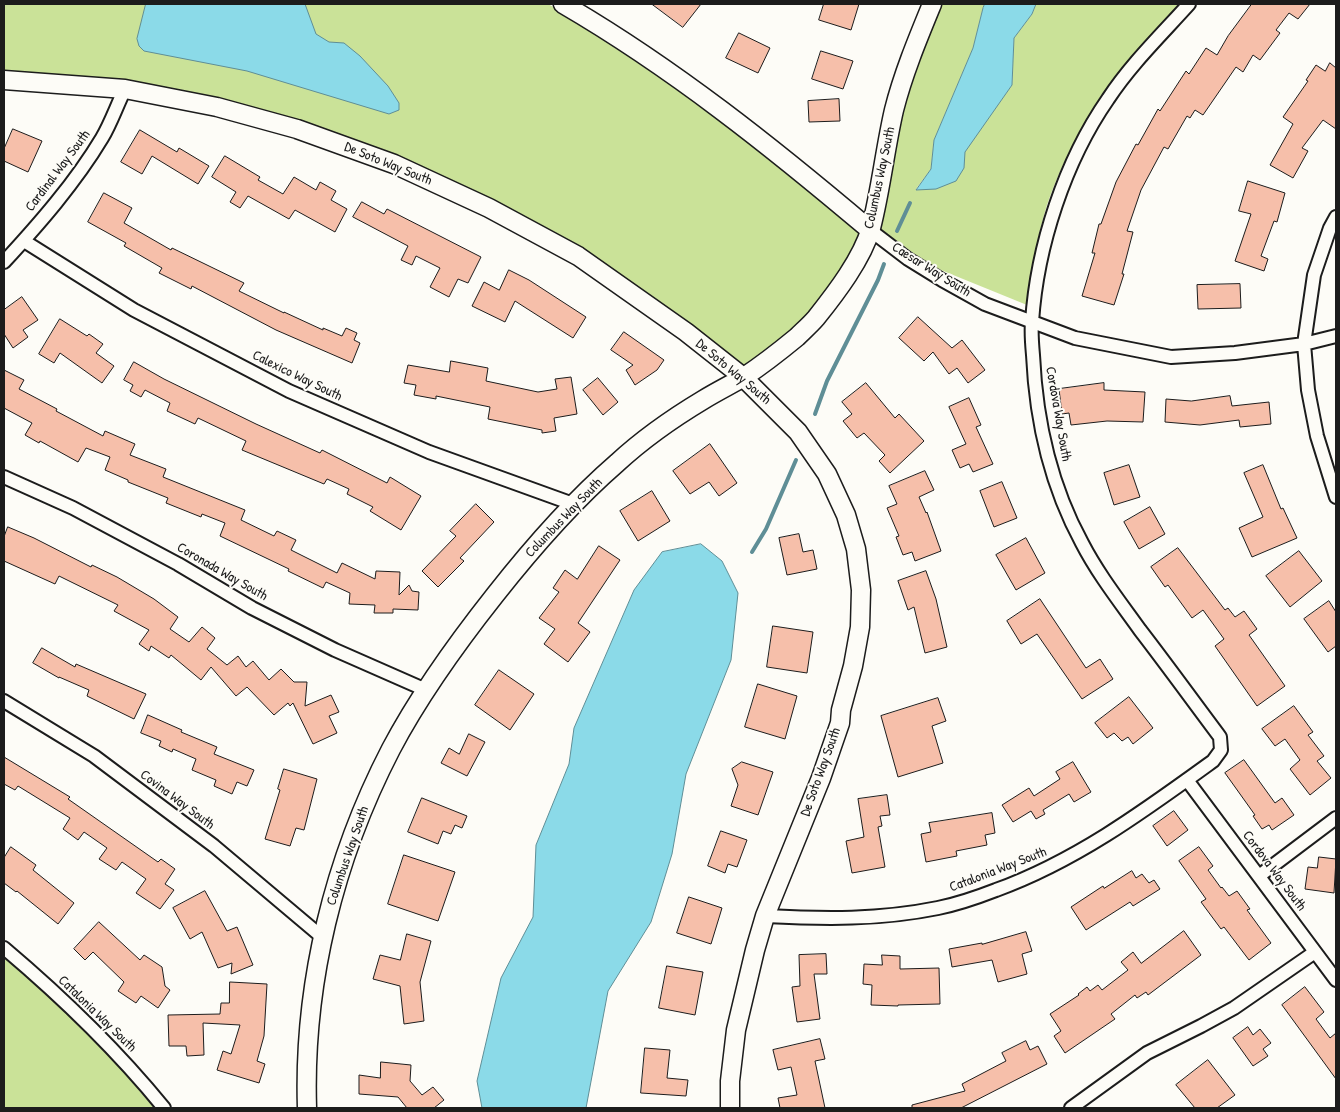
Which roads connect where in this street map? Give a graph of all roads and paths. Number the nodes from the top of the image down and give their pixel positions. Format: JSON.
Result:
{"nodes":[{"id":1,"x":563,"y":4,"type":"edge"},
{"id":2,"x":932,"y":4,"type":"edge"},
{"id":3,"x":1189,"y":4,"type":"edge"},
{"id":4,"x":4,"y":80,"type":"edge"},
{"id":5,"x":125,"y":89,"type":"junction"},
{"id":6,"x":1336,"y":217,"type":"edge"},
{"id":7,"x":870,"y":230,"type":"junction"},
{"id":8,"x":24,"y":241,"type":"junction"},
{"id":9,"x":4,"y":262,"type":"edge"},
{"id":10,"x":1032,"y":322,"type":"junction"},
{"id":11,"x":1336,"y":336,"type":"edge"},
{"id":12,"x":1304,"y":344,"type":"junction"},
{"id":13,"x":743,"y":377,"type":"junction"},
{"id":14,"x":4,"y":477,"type":"edge"},
{"id":15,"x":1336,"y":497,"type":"edge"},
{"id":16,"x":573,"y":504,"type":"junction"},
{"id":17,"x":426,"y":690,"type":"junction"},
{"id":18,"x":4,"y":701,"type":"edge"},
{"id":19,"x":1187,"y":780,"type":"junction"},
{"id":20,"x":1336,"y":818,"type":"edge"},
{"id":21,"x":1063,"y":861,"type":"joint"},
{"id":22,"x":1259,"y":876,"type":"junction"},
{"id":23,"x":765,"y":916,"type":"junction"},
{"id":24,"x":322,"y":937,"type":"junction"},
{"id":25,"x":4,"y":948,"type":"edge"},
{"id":26,"x":1315,"y":952,"type":"junction"},
{"id":27,"x":1336,"y":980,"type":"edge"},
{"id":28,"x":164,"y":1108,"type":"edge"},
{"id":29,"x":307,"y":1108,"type":"edge"},
{"id":30,"x":730,"y":1108,"type":"edge"},
{"id":31,"x":1071,"y":1108,"type":"edge"}],
"edges":[{"from":1,"to":7,"type":"street","name":"Caesar Way South"},
{"from":2,"to":7,"type":"street","name":"Columbus Way South"},
{"from":3,"to":10,"type":"street","name":"Cordova Way South"},
{"from":4,"to":5,"type":"street","name":"De Soto Way South"},
{"from":5,"to":8,"type":"street","name":"Cardinal Way South"},
{"from":5,"to":13,"type":"street","name":"De Soto Way South"},
{"from":6,"to":12,"type":"street"},
{"from":7,"to":10,"type":"street","name":"Caesar Way South"},
{"from":7,"to":13,"type":"street","name":"Columbus Way South"},
{"from":8,"to":9,"type":"street","name":"Cardinal Way South"},
{"from":8,"to":16,"type":"street","name":"Calexico Way South"},
{"from":10,"to":12,"type":"street","name":"Caesar Way South"},
{"from":10,"to":19,"type":"street","name":"Cordova Way South"},
{"from":11,"to":12,"type":"street","name":"Caesar Way South"},
{"from":12,"to":15,"type":"street"},
{"from":13,"to":16,"type":"street","name":"Columbus Way South"},
{"from":13,"to":23,"type":"street","name":"De Soto Way South"},
{"from":14,"to":17,"type":"street","name":"Coronada Way South"},
{"from":16,"to":17,"type":"street","name":"Columbus Way South"},
{"from":17,"to":24,"type":"street","name":"Columbus Way South"},
{"from":18,"to":24,"type":"street","name":"Covina Way South"},
{"from":19,"to":21,"type":"street","name":"Cordova Way South"},
{"from":19,"to":22,"type":"street","name":"Cordova Way South"},
{"from":20,"to":22,"type":"street"},
{"from":21,"to":23,"type":"street","name":"Catalonia Way South"},
{"from":22,"to":26,"type":"street","name":"Cordova Way South"},
{"from":23,"to":30,"type":"street","name":"De Soto Way South"},
{"from":24,"to":29,"type":"street","name":"Columbus Way South"},
{"from":25,"to":28,"type":"street","name":"Catalonia Way South"},
{"from":26,"to":27,"type":"street","name":"Cordova Way South"},
{"from":26,"to":31,"type":"street"}]}
